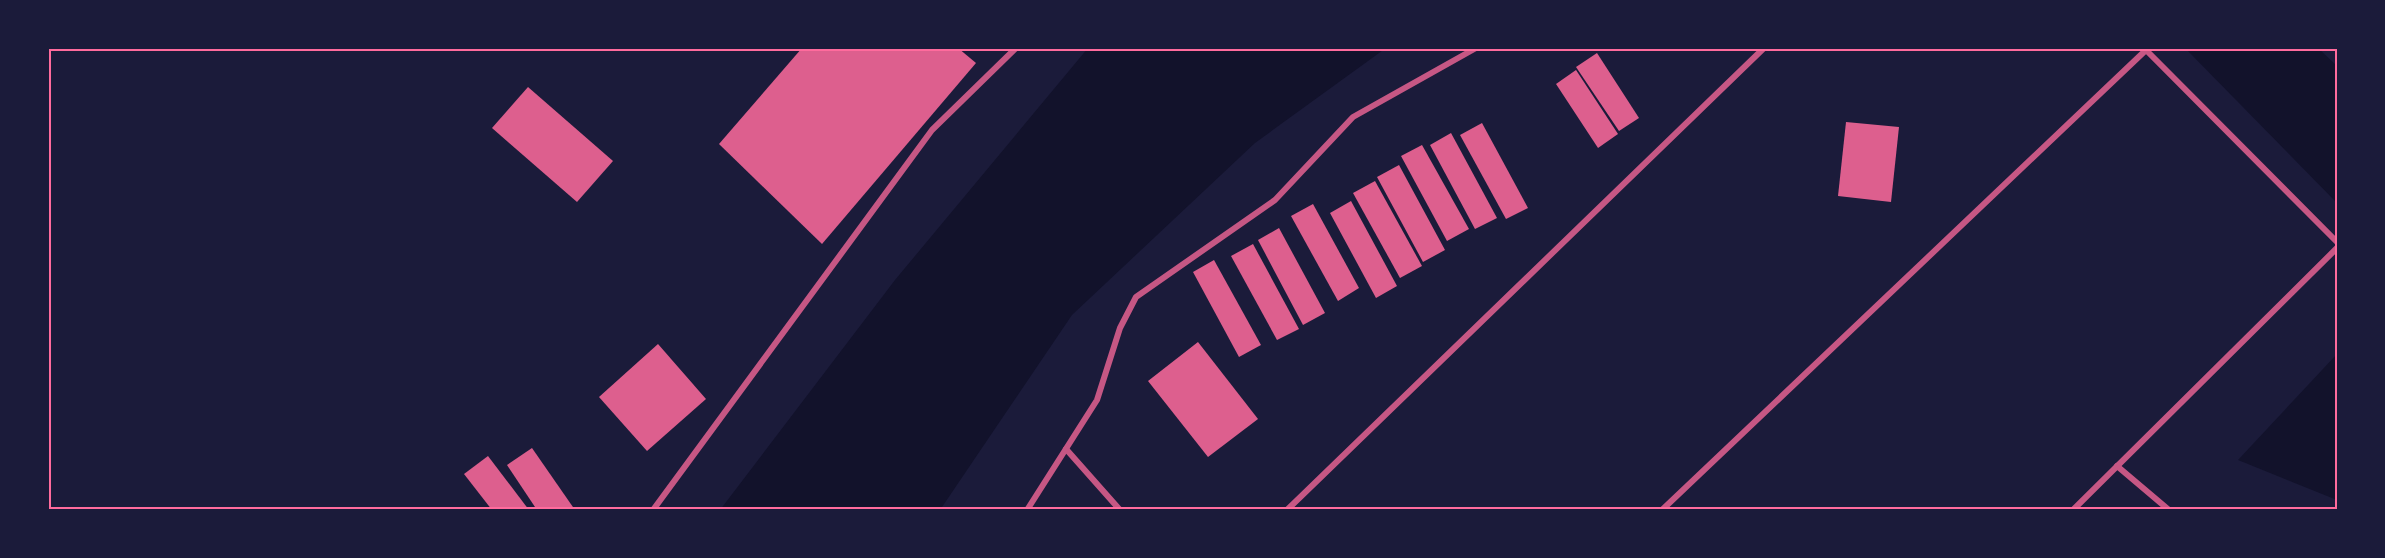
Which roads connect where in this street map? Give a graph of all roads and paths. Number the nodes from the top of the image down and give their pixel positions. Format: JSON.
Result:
{"nodes":[{"id":1,"x":1016,"y":48,"type":"edge"},
{"id":2,"x":1476,"y":48,"type":"edge"},
{"id":3,"x":1764,"y":48,"type":"edge"},
{"id":4,"x":2145,"y":49,"type":"edge"},
{"id":5,"x":2337,"y":242,"type":"edge"},
{"id":6,"x":2337,"y":248,"type":"edge"},
{"id":7,"x":1066,"y":449,"type":"junction"},
{"id":8,"x":2117,"y":466,"type":"junction"},
{"id":9,"x":653,"y":510,"type":"edge"},
{"id":10,"x":1027,"y":510,"type":"edge"},
{"id":11,"x":1120,"y":510,"type":"edge"},
{"id":12,"x":1287,"y":510,"type":"edge"},
{"id":13,"x":1662,"y":510,"type":"edge"},
{"id":14,"x":2073,"y":510,"type":"edge"},
{"id":15,"x":2169,"y":510,"type":"edge"}],
"edges":[{"from":1,"to":9,"type":"street"},
{"from":2,"to":7,"type":"street"},
{"from":3,"to":12,"type":"street"},
{"from":4,"to":5,"type":"street"},
{"from":4,"to":13,"type":"street"},
{"from":6,"to":8,"type":"street"},
{"from":7,"to":10,"type":"street"},
{"from":7,"to":11,"type":"street"},
{"from":8,"to":14,"type":"street"},
{"from":8,"to":15,"type":"street"}]}
